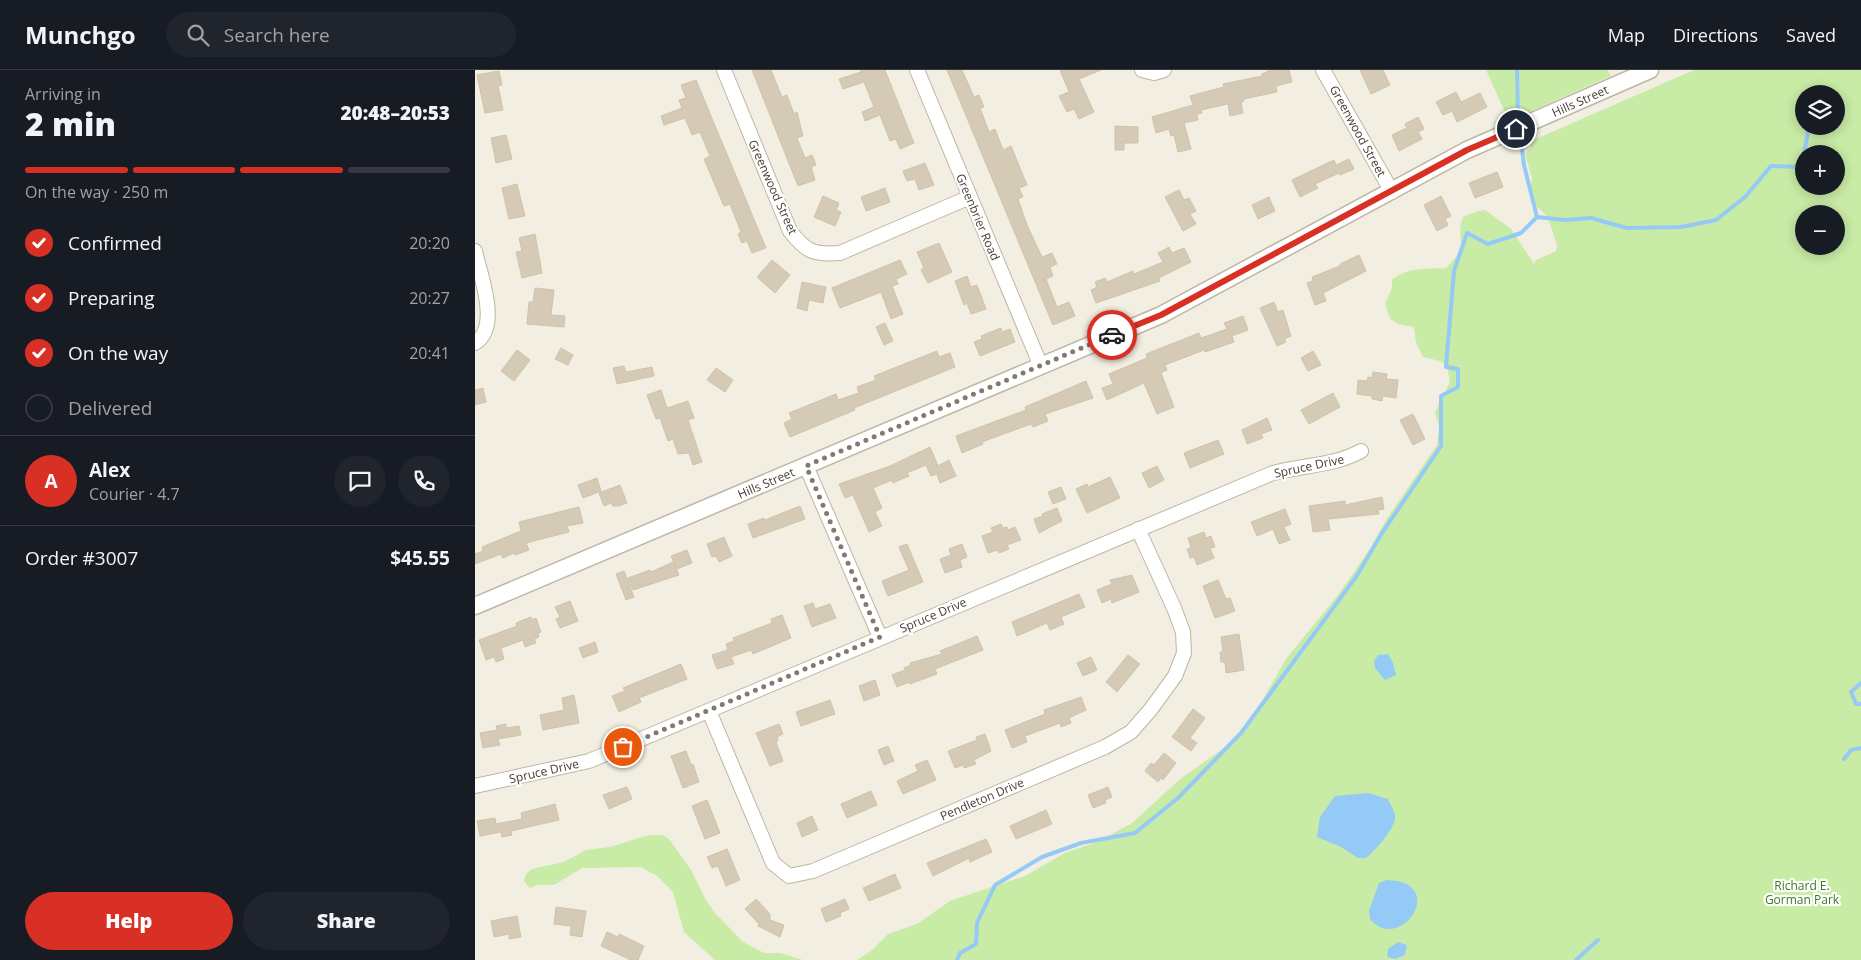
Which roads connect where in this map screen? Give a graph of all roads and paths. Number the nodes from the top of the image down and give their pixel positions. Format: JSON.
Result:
{"nodes":[{"id":1,"x":724,"y":70,"type":"edge"},
{"id":2,"x":917,"y":70,"type":"edge"},
{"id":3,"x":1142,"y":70,"type":"edge"},
{"id":4,"x":1163,"y":70,"type":"edge"},
{"id":5,"x":1323,"y":70,"type":"edge"},
{"id":6,"x":1650,"y":70,"type":"edge"},
{"id":7,"x":1392,"y":192,"type":"junction"},
{"id":8,"x":970,"y":197,"type":"junction"},
{"id":9,"x":475,"y":251,"type":"edge"},
{"id":10,"x":475,"y":343,"type":"edge"},
{"id":11,"x":1040,"y":364,"type":"junction"},
{"id":12,"x":1361,"y":451,"type":"dead end"},
{"id":13,"x":806,"y":466,"type":"junction"},
{"id":14,"x":1138,"y":529,"type":"junction"},
{"id":15,"x":475,"y":606,"type":"edge"},
{"id":16,"x":880,"y":637,"type":"junction"},
{"id":17,"x":709,"y":711,"type":"junction"},
{"id":18,"x":475,"y":786,"type":"edge"}],
"edges":[{"from":1,"to":8,"type":"street","name":"Greenwood Street"},
{"from":2,"to":8,"type":"street","name":"Greenbrier Road"},
{"from":3,"to":4,"type":"street"},
{"from":5,"to":7,"type":"street","name":"Greenwood Street"},
{"from":6,"to":7,"type":"street","name":"Hills Street"},
{"from":7,"to":11,"type":"street","name":"Hills Street"},
{"from":8,"to":11,"type":"street","name":"Greenbrier Road"},
{"from":9,"to":10,"type":"street"},
{"from":11,"to":13,"type":"street","name":"Hills Street"},
{"from":12,"to":14,"type":"street","name":"Spruce Drive"},
{"from":13,"to":15,"type":"street","name":"Hills Street"},
{"from":13,"to":16,"type":"street"},
{"from":14,"to":16,"type":"street","name":"Spruce Drive"},
{"from":14,"to":17,"type":"street","name":"Pendleton Drive"},
{"from":16,"to":17,"type":"street","name":"Spruce Drive"},
{"from":17,"to":18,"type":"street","name":"Spruce Drive"}]}
